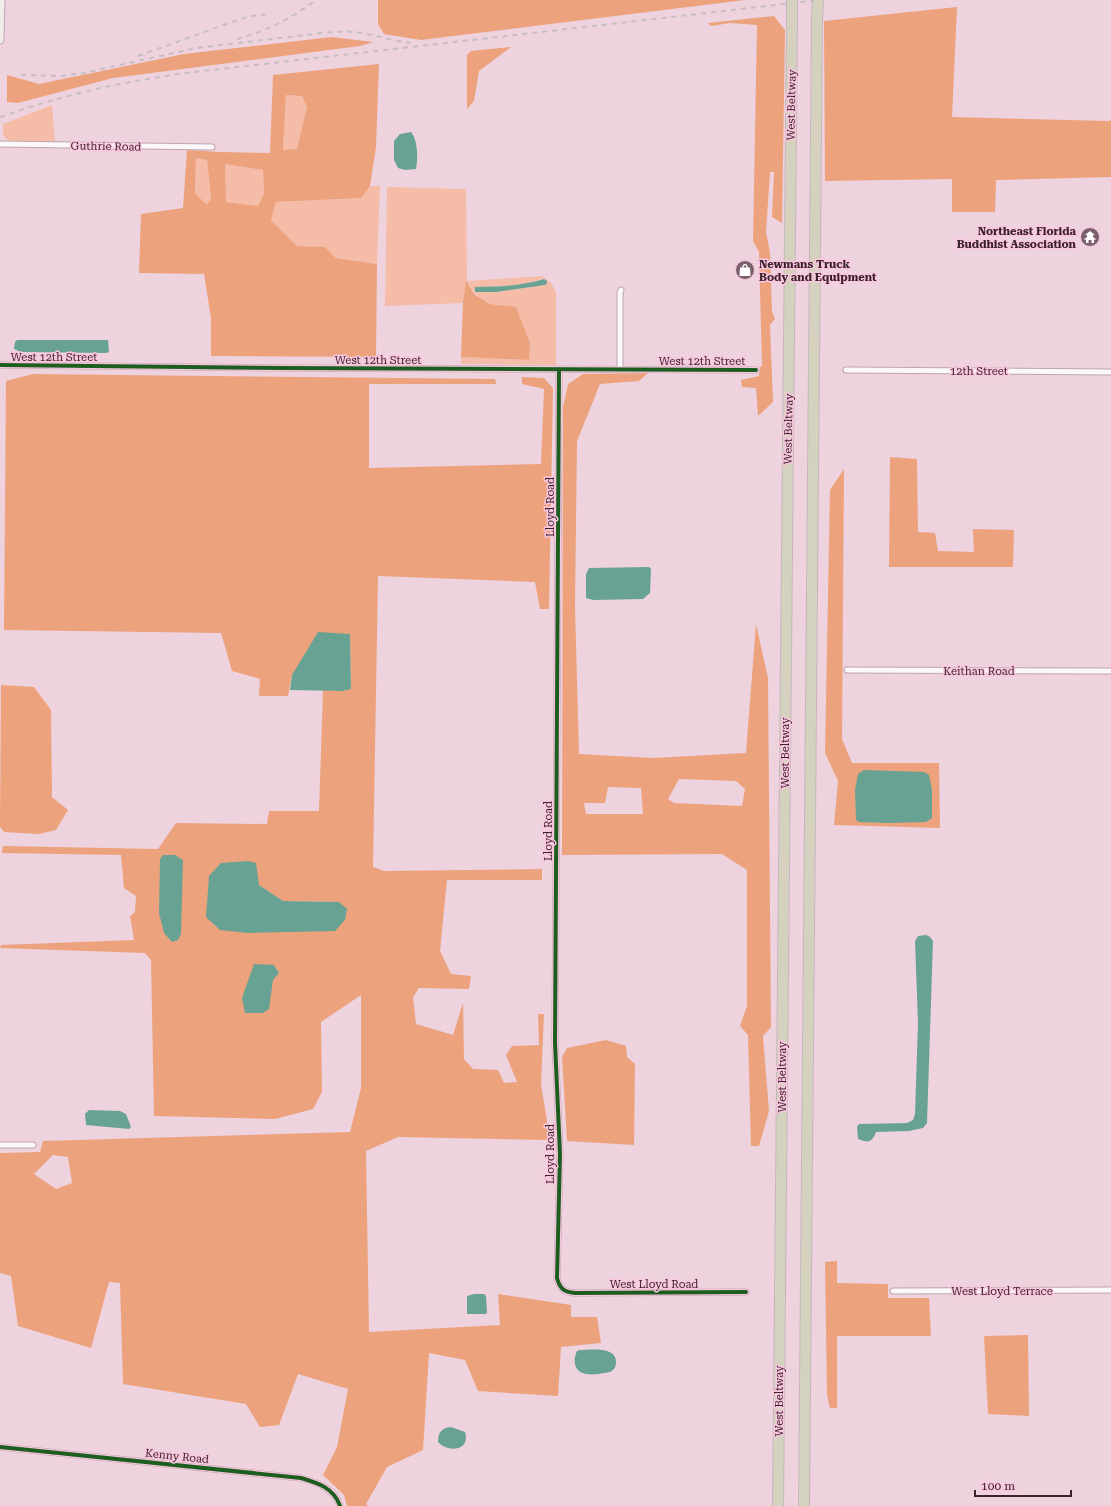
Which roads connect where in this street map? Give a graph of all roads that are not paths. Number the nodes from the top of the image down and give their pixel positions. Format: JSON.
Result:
{"nodes":[{"id":1,"x":1,"y":0,"type":"edge"},
{"id":2,"x":792,"y":0,"type":"edge"},
{"id":3,"x":818,"y":0,"type":"edge"},
{"id":4,"x":0,"y":40,"type":"edge"},
{"id":5,"x":0,"y":144,"type":"edge"},
{"id":6,"x":212,"y":147,"type":"dead end"},
{"id":7,"x":622,"y":290,"type":"dead end"},
{"id":8,"x":0,"y":365,"type":"edge"},
{"id":9,"x":620,"y":369,"type":"junction"},
{"id":10,"x":560,"y":370,"type":"junction"},
{"id":11,"x":756,"y":370,"type":"dead end"},
{"id":12,"x":846,"y":370,"type":"dead end"},
{"id":13,"x":1111,"y":372,"type":"edge"},
{"id":14,"x":847,"y":670,"type":"dead end"},
{"id":15,"x":1111,"y":671,"type":"edge"},
{"id":16,"x":0,"y":1145,"type":"edge"},
{"id":17,"x":33,"y":1145,"type":"dead end"},
{"id":18,"x":562,"y":1290,"type":"joint"},
{"id":19,"x":1111,"y":1290,"type":"edge"},
{"id":20,"x":893,"y":1291,"type":"dead end"},
{"id":21,"x":746,"y":1292,"type":"dead end"},
{"id":22,"x":0,"y":1447,"type":"edge"},
{"id":23,"x":340,"y":1506,"type":"edge"},
{"id":24,"x":778,"y":1506,"type":"edge"},
{"id":25,"x":804,"y":1506,"type":"edge"}],
"edges":[{"from":1,"to":4,"type":"main road"},
{"from":2,"to":24,"type":"highway","name":"West Beltway","bridge":true},
{"from":3,"to":25,"type":"highway","bridge":true},
{"from":5,"to":6,"type":"street","name":"Guthrie Road"},
{"from":7,"to":9,"type":"street"},
{"from":8,"to":10,"type":"street","name":"West 12th Street"},
{"from":9,"to":10,"type":"street","name":"West 12th Street"},
{"from":9,"to":11,"type":"street","name":"West 12th Street"},
{"from":10,"to":18,"type":"street","name":"Lloyd Road"},
{"from":12,"to":13,"type":"street","name":"12th Street"},
{"from":14,"to":15,"type":"street","name":"Keithan Road"},
{"from":16,"to":17,"type":"street"},
{"from":18,"to":21,"type":"street","name":"West Lloyd Road"},
{"from":19,"to":20,"type":"street","name":"West Lloyd Terrace"},
{"from":22,"to":23,"type":"street","name":"Kenny Road"}]}
